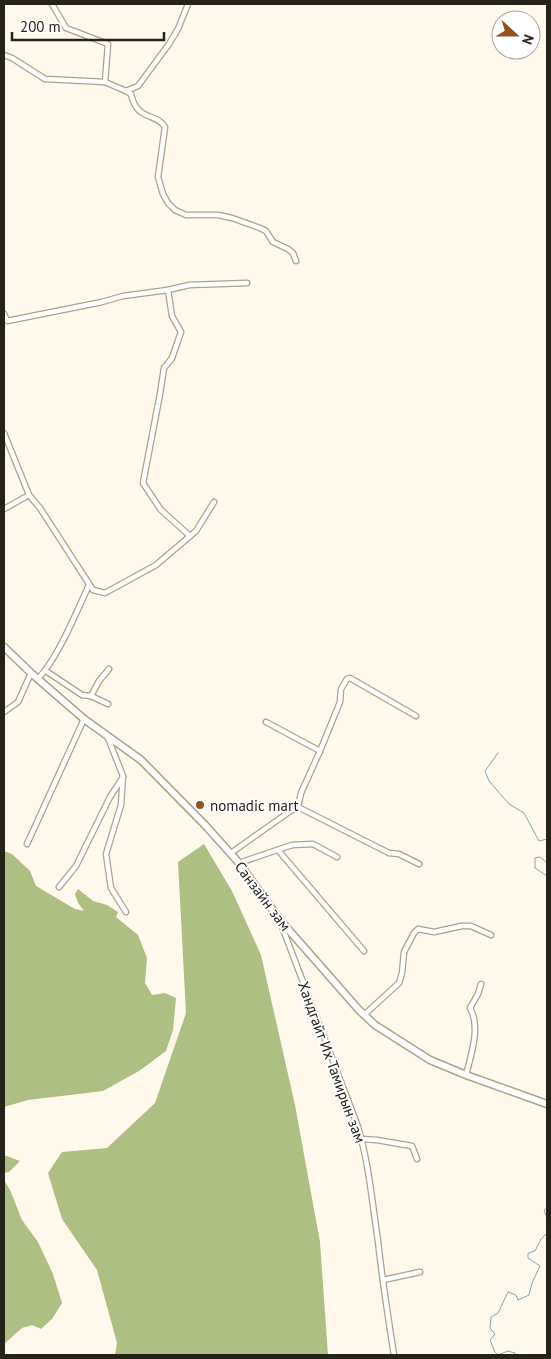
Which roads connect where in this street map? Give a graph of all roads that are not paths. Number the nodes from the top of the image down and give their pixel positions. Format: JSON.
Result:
{"nodes":[{"id":1,"x":52,"y":4,"type":"edge"},
{"id":2,"x":188,"y":4,"type":"edge"},
{"id":3,"x":4,"y":55,"type":"edge"},
{"id":4,"x":106,"y":82,"type":"junction"},
{"id":5,"x":126,"y":91,"type":"junction"},
{"id":6,"x":296,"y":261,"type":"dead end"},
{"id":7,"x":247,"y":283,"type":"dead end"},
{"id":8,"x":168,"y":290,"type":"junction"},
{"id":9,"x":4,"y":314,"type":"edge"},
{"id":10,"x":4,"y":433,"type":"edge"},
{"id":11,"x":29,"y":495,"type":"junction"},
{"id":12,"x":214,"y":502,"type":"dead end"},
{"id":13,"x":4,"y":509,"type":"edge"},
{"id":14,"x":190,"y":536,"type":"junction"},
{"id":15,"x":89,"y":585,"type":"junction"},
{"id":16,"x":4,"y":646,"type":"edge"},
{"id":17,"x":109,"y":669,"type":"dead end"},
{"id":18,"x":46,"y":671,"type":"junction"},
{"id":19,"x":31,"y":673,"type":"junction"},
{"id":20,"x":38,"y":680,"type":"junction"},
{"id":21,"x":91,"y":696,"type":"junction"},
{"id":22,"x":108,"y":704,"type":"dead end"},
{"id":23,"x":4,"y":712,"type":"edge"},
{"id":24,"x":416,"y":716,"type":"dead end"},
{"id":25,"x":84,"y":719,"type":"junction"},
{"id":26,"x":266,"y":722,"type":"dead end"},
{"id":27,"x":108,"y":736,"type":"junction"},
{"id":28,"x":320,"y":751,"type":"junction"},
{"id":29,"x":124,"y":776,"type":"junction"},
{"id":30,"x":298,"y":807,"type":"junction"},
{"id":31,"x":26,"y":844,"type":"dead end"},
{"id":32,"x":278,"y":850,"type":"junction"},
{"id":33,"x":231,"y":853,"type":"junction"},
{"id":34,"x":337,"y":857,"type":"dead end"},
{"id":35,"x":239,"y":862,"type":"junction"},
{"id":36,"x":419,"y":864,"type":"dead end"},
{"id":37,"x":59,"y":887,"type":"dead end"},
{"id":38,"x":126,"y":912,"type":"dead end"},
{"id":39,"x":280,"y":920,"type":"junction"},
{"id":40,"x":491,"y":935,"type":"dead end"},
{"id":41,"x":364,"y":951,"type":"dead end"},
{"id":42,"x":481,"y":984,"type":"dead end"},
{"id":43,"x":364,"y":1015,"type":"junction"},
{"id":44,"x":466,"y":1075,"type":"junction"},
{"id":45,"x":547,"y":1104,"type":"edge"},
{"id":46,"x":362,"y":1139,"type":"junction"},
{"id":47,"x":417,"y":1159,"type":"dead end"},
{"id":48,"x":420,"y":1272,"type":"dead end"},
{"id":49,"x":382,"y":1280,"type":"junction"},
{"id":50,"x":394,"y":1355,"type":"edge"}],
"edges":[{"from":1,"to":4,"type":"street"},
{"from":2,"to":5,"type":"street"},
{"from":3,"to":4,"type":"street"},
{"from":4,"to":5,"type":"street"},
{"from":5,"to":6,"type":"street"},
{"from":7,"to":8,"type":"street"},
{"from":8,"to":9,"type":"street"},
{"from":8,"to":14,"type":"street"},
{"from":10,"to":11,"type":"street"},
{"from":11,"to":13,"type":"street"},
{"from":11,"to":15,"type":"street"},
{"from":12,"to":14,"type":"street"},
{"from":14,"to":15,"type":"street"},
{"from":15,"to":18,"type":"street"},
{"from":16,"to":19,"type":"main road","name":"Санзайн зам"},
{"from":17,"to":21,"type":"street"},
{"from":18,"to":20,"type":"street"},
{"from":18,"to":21,"type":"street"},
{"from":19,"to":20,"type":"main road","name":"Санзайн зам"},
{"from":19,"to":23,"type":"street"},
{"from":20,"to":25,"type":"main road","name":"Санзайн зам"},
{"from":21,"to":22,"type":"street"},
{"from":24,"to":28,"type":"street"},
{"from":25,"to":27,"type":"main road","name":"Санзайн зам"},
{"from":25,"to":31,"type":"street"},
{"from":26,"to":28,"type":"street"},
{"from":27,"to":29,"type":"street"},
{"from":27,"to":33,"type":"main road","name":"Санзайн зам"},
{"from":28,"to":30,"type":"street"},
{"from":29,"to":37,"type":"street"},
{"from":29,"to":38,"type":"street"},
{"from":30,"to":33,"type":"street"},
{"from":30,"to":36,"type":"street"},
{"from":32,"to":34,"type":"street"},
{"from":32,"to":35,"type":"street"},
{"from":32,"to":41,"type":"street"},
{"from":33,"to":35,"type":"main road","name":"Санзайн зам"},
{"from":35,"to":39,"type":"main road","name":"Санзайн зам"},
{"from":39,"to":43,"type":"main road","name":"Санзайн зам"},
{"from":39,"to":46,"type":"street","name":"Хандгайт Их Тамирын зам"},
{"from":40,"to":43,"type":"street"},
{"from":42,"to":44,"type":"street"},
{"from":43,"to":44,"type":"main road","name":"Санзайн зам"},
{"from":44,"to":45,"type":"main road","name":"Санзайн зам"},
{"from":46,"to":47,"type":"street"},
{"from":46,"to":49,"type":"street","name":"Хандгайт Их Тамирын зам"},
{"from":48,"to":49,"type":"street"},
{"from":49,"to":50,"type":"street","name":"Хандгайт Их Тамирын зам"}]}
